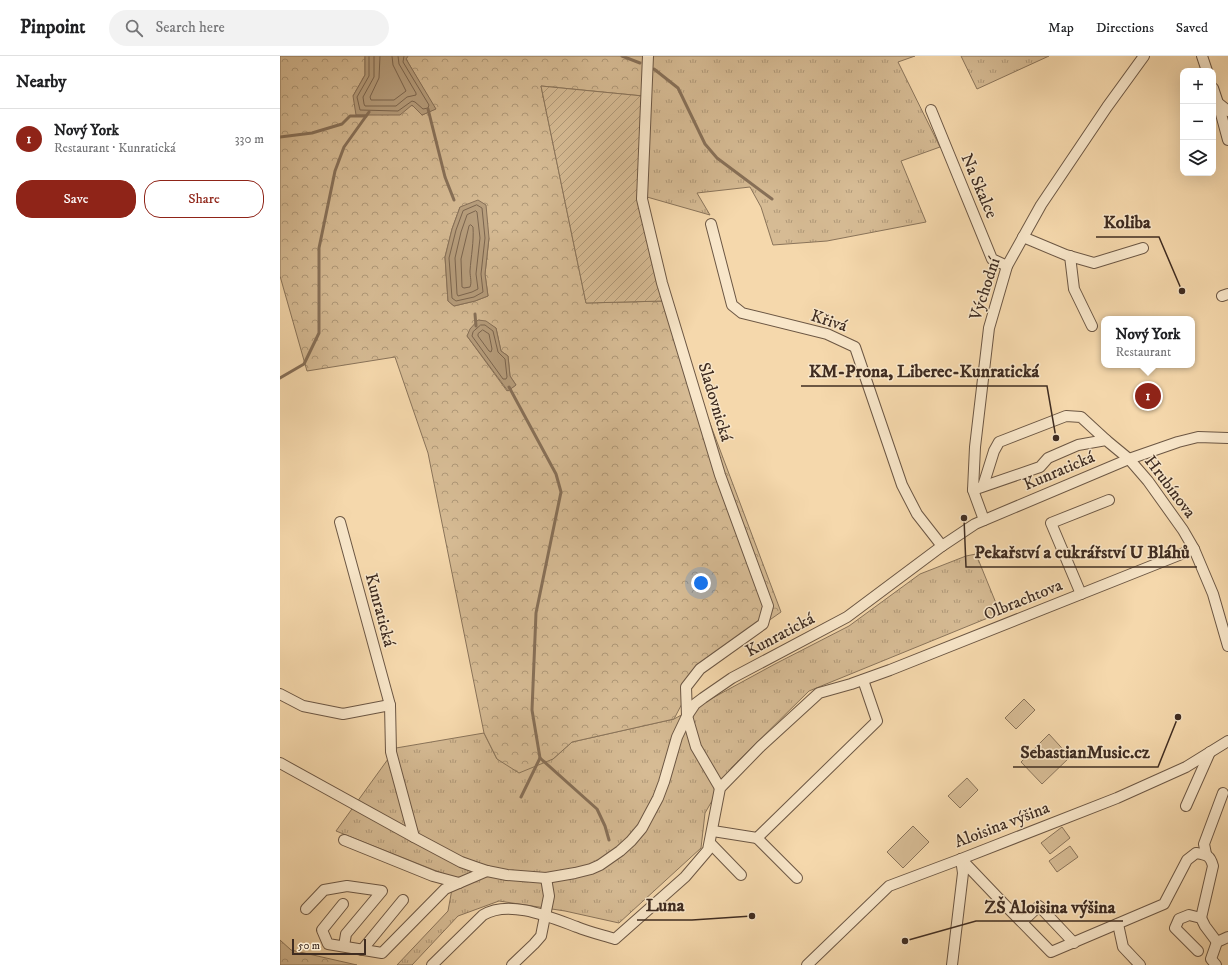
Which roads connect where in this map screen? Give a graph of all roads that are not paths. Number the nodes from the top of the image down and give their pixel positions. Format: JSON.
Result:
{"nodes":[{"id":1,"x":648,"y":56,"type":"edge"},
{"id":2,"x":1144,"y":56,"type":"edge"},
{"id":3,"x":1202,"y":56,"type":"edge"},
{"id":4,"x":1206,"y":68,"type":"edge"},
{"id":5,"x":1216,"y":97,"type":"edge"},
{"id":6,"x":1218,"y":103,"type":"junction"},
{"id":7,"x":931,"y":110,"type":"dead end"},
{"id":8,"x":1228,"y":111,"type":"edge"},
{"id":9,"x":1228,"y":140,"type":"edge"},
{"id":10,"x":711,"y":224,"type":"dead end"},
{"id":11,"x":1023,"y":237,"type":"junction"},
{"id":12,"x":1143,"y":248,"type":"dead end"},
{"id":13,"x":1070,"y":256,"type":"junction"},
{"id":14,"x":1007,"y":266,"type":"junction"},
{"id":15,"x":1092,"y":326,"type":"dead end"},
{"id":16,"x":1228,"y":438,"type":"edge"},
{"id":17,"x":1106,"y":440,"type":"junction"},
{"id":18,"x":1129,"y":459,"type":"junction"},
{"id":19,"x":983,"y":486,"type":"junction"},
{"id":20,"x":973,"y":490,"type":"junction"},
{"id":21,"x":1109,"y":500,"type":"dead end"},
{"id":22,"x":984,"y":520,"type":"junction"},
{"id":23,"x":340,"y":522,"type":"dead end"},
{"id":24,"x":942,"y":546,"type":"junction"},
{"id":25,"x":1194,"y":549,"type":"junction"},
{"id":26,"x":1081,"y":594,"type":"junction"},
{"id":27,"x":1228,"y":646,"type":"edge"},
{"id":28,"x":863,"y":680,"type":"junction"},
{"id":29,"x":280,"y":694,"type":"edge"},
{"id":30,"x":390,"y":705,"type":"junction"},
{"id":31,"x":687,"y":716,"type":"junction"},
{"id":32,"x":1228,"y":741,"type":"edge"},
{"id":33,"x":1210,"y":752,"type":"junction"},
{"id":34,"x":280,"y":763,"type":"edge"},
{"id":35,"x":720,"y":788,"type":"junction"},
{"id":36,"x":1223,"y":793,"type":"dead end"},
{"id":37,"x":1186,"y":806,"type":"dead end"},
{"id":38,"x":713,"y":831,"type":"junction"},
{"id":39,"x":414,"y":837,"type":"junction"},
{"id":40,"x":757,"y":838,"type":"junction"},
{"id":41,"x":344,"y":840,"type":"dead end"},
{"id":42,"x":710,"y":843,"type":"junction"},
{"id":43,"x":1206,"y":854,"type":"junction"},
{"id":44,"x":961,"y":859,"type":"junction"},
{"id":45,"x":487,"y":871,"type":"junction"},
{"id":46,"x":741,"y":875,"type":"dead end"},
{"id":47,"x":546,"y":878,"type":"junction"},
{"id":48,"x":797,"y":878,"type":"dead end"},
{"id":49,"x":459,"y":883,"type":"junction"},
{"id":50,"x":403,"y":900,"type":"dead end"},
{"id":51,"x":343,"y":904,"type":"dead end"},
{"id":52,"x":306,"y":909,"type":"dead end"},
{"id":53,"x":546,"y":915,"type":"junction"},
{"id":54,"x":1201,"y":918,"type":"junction"},
{"id":55,"x":1022,"y":922,"type":"junction"},
{"id":56,"x":1118,"y":924,"type":"junction"},
{"id":57,"x":1228,"y":938,"type":"edge"},
{"id":58,"x":1217,"y":942,"type":"junction"},
{"id":59,"x":1074,"y":943,"type":"junction"},
{"id":60,"x":344,"y":946,"type":"junction"},
{"id":61,"x":362,"y":950,"type":"junction"},
{"id":62,"x":1198,"y":951,"type":"dead end"},
{"id":63,"x":432,"y":965,"type":"edge"},
{"id":64,"x":512,"y":965,"type":"edge"},
{"id":65,"x":807,"y":965,"type":"edge"},
{"id":66,"x":952,"y":965,"type":"edge"},
{"id":67,"x":1140,"y":965,"type":"edge"},
{"id":68,"x":1216,"y":965,"type":"edge"}],
"edges":[{"from":1,"to":31,"type":"street","name":"Sladovnická"},
{"from":2,"to":11,"type":"street","name":"Východní"},
{"from":3,"to":4,"type":"street"},
{"from":5,"to":6,"type":"street"},
{"from":6,"to":8,"type":"street"},
{"from":6,"to":9,"type":"street"},
{"from":7,"to":14,"type":"street","name":"Na Skalce"},
{"from":10,"to":24,"type":"street","name":"Křivá"},
{"from":11,"to":13,"type":"street"},
{"from":11,"to":14,"type":"street","name":"Východní"},
{"from":12,"to":13,"type":"street"},
{"from":13,"to":15,"type":"street"},
{"from":14,"to":20,"type":"street","name":"Východní"},
{"from":16,"to":18,"type":"street","name":"Kunratická"},
{"from":17,"to":18,"type":"street","name":"Hrubínova"},
{"from":17,"to":19,"type":"street"},
{"from":17,"to":19,"type":"street","name":"Hrubínova"},
{"from":18,"to":22,"type":"street","name":"Kunratická"},
{"from":18,"to":25,"type":"street","name":"Hrubínova"},
{"from":19,"to":20,"type":"street"},
{"from":20,"to":22,"type":"street","name":"Východní"},
{"from":21,"to":26,"type":"street"},
{"from":22,"to":24,"type":"street","name":"Kunratická"},
{"from":23,"to":30,"type":"street","name":"Kunratická"},
{"from":24,"to":31,"type":"street","name":"Kunratická"},
{"from":25,"to":26,"type":"street","name":"Olbrachtova"},
{"from":25,"to":27,"type":"street","name":"Hrubínova"},
{"from":26,"to":28,"type":"street","name":"Olbrachtova"},
{"from":28,"to":35,"type":"street","name":"Olbrachtova"},
{"from":28,"to":40,"type":"street"},
{"from":29,"to":30,"type":"street"},
{"from":30,"to":39,"type":"street","name":"Kunratická"},
{"from":31,"to":35,"type":"street"},
{"from":31,"to":47,"type":"street","name":"Kunratická"},
{"from":32,"to":33,"type":"street","name":"Aloisina výšina"},
{"from":33,"to":37,"type":"street"},
{"from":33,"to":44,"type":"street","name":"Aloisina výšina"},
{"from":34,"to":39,"type":"street","name":"Kunratická"},
{"from":35,"to":38,"type":"street"},
{"from":36,"to":43,"type":"street"},
{"from":38,"to":40,"type":"street"},
{"from":38,"to":42,"type":"street"},
{"from":39,"to":45,"type":"street","name":"Kunratická"},
{"from":40,"to":48,"type":"street"},
{"from":41,"to":49,"type":"street"},
{"from":42,"to":46,"type":"street"},
{"from":42,"to":53,"type":"street"},
{"from":43,"to":54,"type":"street"},
{"from":43,"to":56,"type":"street"},
{"from":44,"to":55,"type":"street"},
{"from":44,"to":65,"type":"street","name":"Aloisina výšina"},
{"from":44,"to":66,"type":"street"},
{"from":45,"to":47,"type":"street","name":"Kunratická"},
{"from":45,"to":49,"type":"street"},
{"from":47,"to":53,"type":"street"},
{"from":49,"to":61,"type":"street"},
{"from":50,"to":61,"type":"street"},
{"from":51,"to":60,"type":"street"},
{"from":52,"to":60,"type":"street"},
{"from":53,"to":63,"type":"street"},
{"from":53,"to":64,"type":"street"},
{"from":54,"to":58,"type":"street"},
{"from":54,"to":62,"type":"street"},
{"from":55,"to":59,"type":"street"},
{"from":55,"to":59,"type":"street"},
{"from":56,"to":59,"type":"street"},
{"from":56,"to":67,"type":"street"},
{"from":57,"to":58,"type":"street"},
{"from":58,"to":68,"type":"street"},
{"from":60,"to":61,"type":"street"}]}
